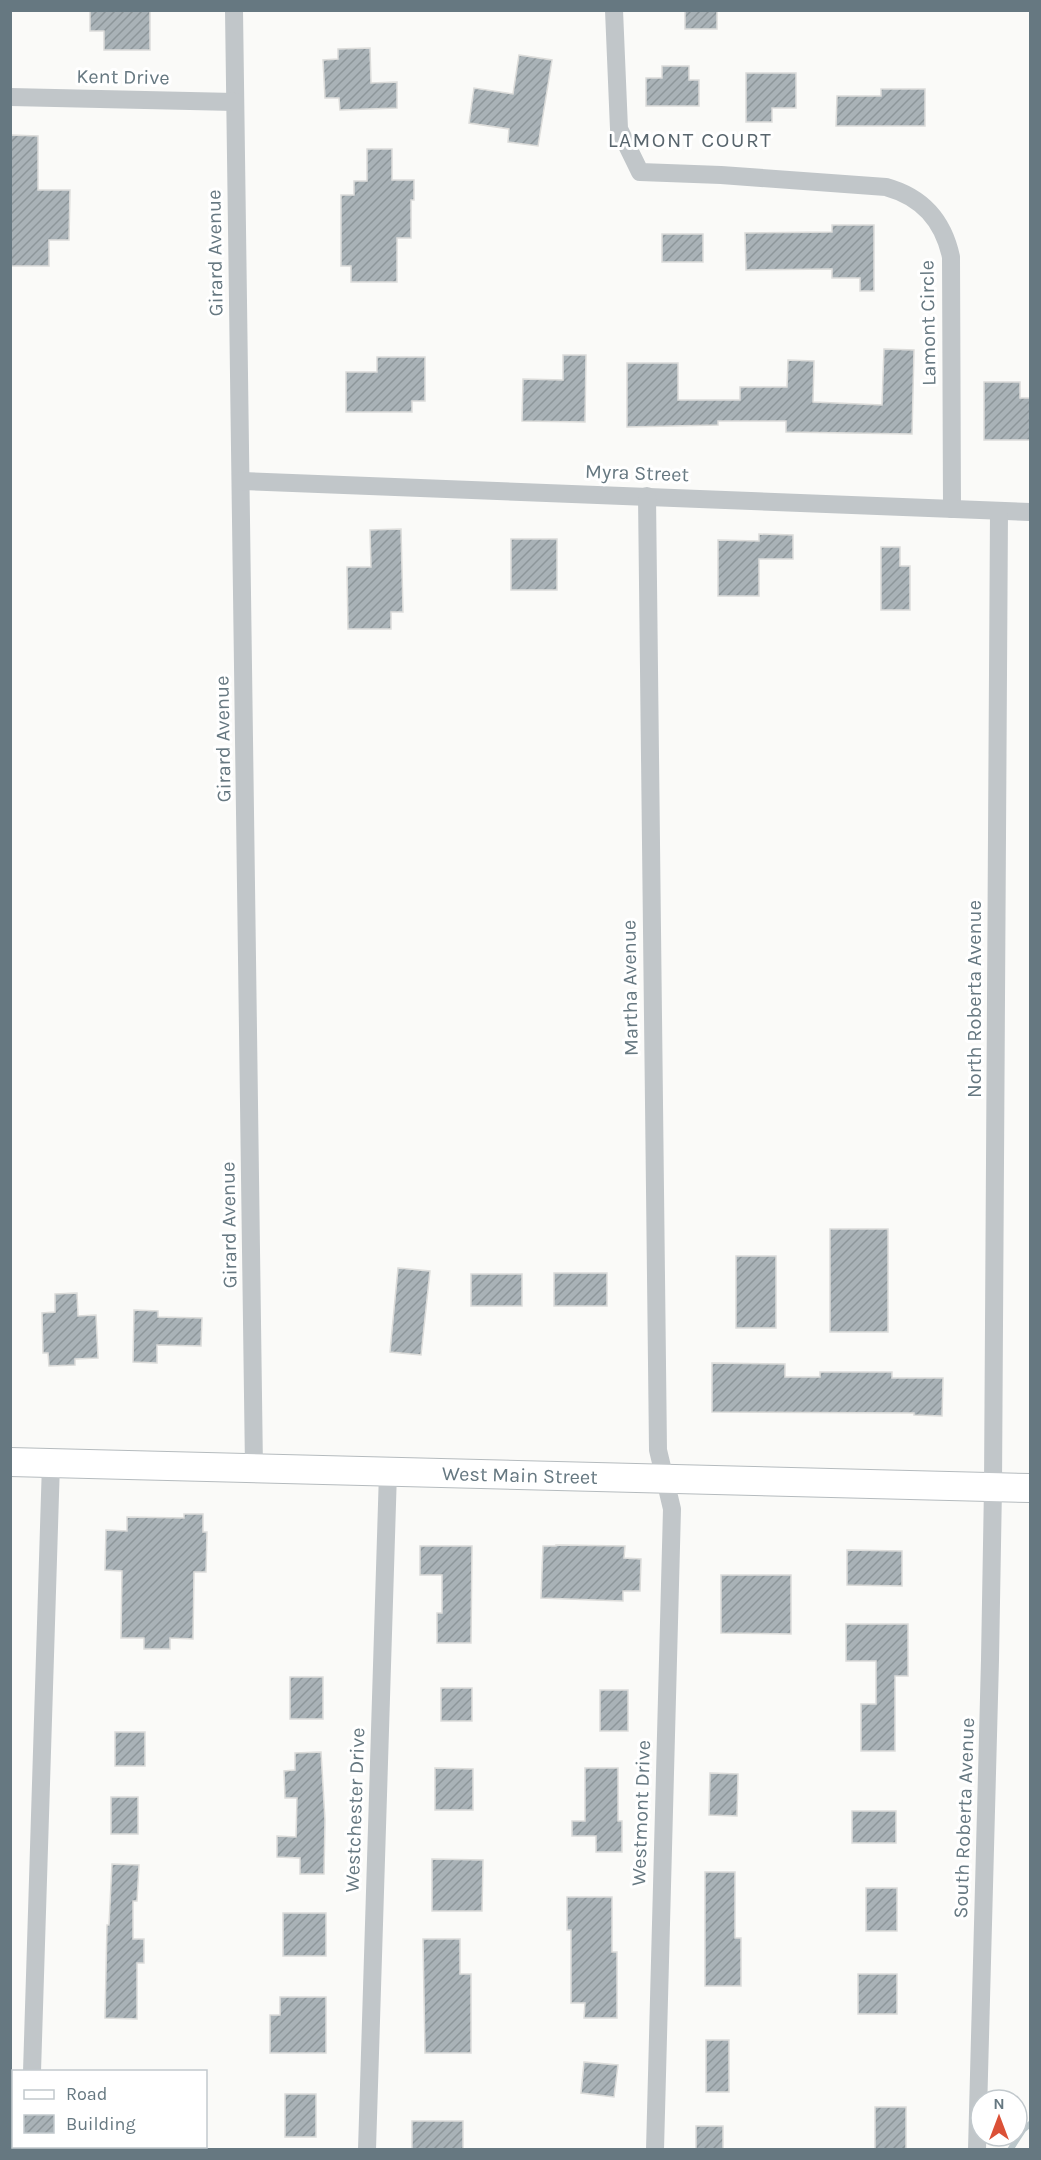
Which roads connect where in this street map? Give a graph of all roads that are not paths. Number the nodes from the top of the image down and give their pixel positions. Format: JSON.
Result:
{"nodes":[{"id":1,"x":234,"y":10,"type":"edge"},
{"id":2,"x":614,"y":10,"type":"edge"},
{"id":3,"x":10,"y":97,"type":"edge"},
{"id":4,"x":236,"y":102,"type":"junction"},
{"id":5,"x":242,"y":481,"type":"junction"},
{"id":6,"x":647,"y":496,"type":"junction"},
{"id":7,"x":952,"y":508,"type":"junction"},
{"id":8,"x":999,"y":511,"type":"junction"},
{"id":9,"x":1030,"y":512,"type":"edge"},
{"id":10,"x":10,"y":1462,"type":"edge"},
{"id":11,"x":51,"y":1463,"type":"junction"},
{"id":12,"x":254,"y":1468,"type":"junction"},
{"id":13,"x":388,"y":1472,"type":"junction"},
{"id":14,"x":665,"y":1479,"type":"junction"},
{"id":15,"x":993,"y":1487,"type":"junction"},
{"id":16,"x":1030,"y":1488,"type":"edge"},
{"id":17,"x":32,"y":2070,"type":"edge"},
{"id":18,"x":367,"y":2150,"type":"edge"},
{"id":19,"x":655,"y":2150,"type":"edge"},
{"id":20,"x":977,"y":2150,"type":"edge"}],
"edges":[{"from":1,"to":4,"type":"street","name":"Girard Avenue"},
{"from":2,"to":7,"type":"street","name":"Lamont Circle"},
{"from":3,"to":4,"type":"street","name":"Kent Drive"},
{"from":4,"to":5,"type":"street","name":"Girard Avenue"},
{"from":5,"to":6,"type":"street","name":"Myra Street"},
{"from":5,"to":12,"type":"street","name":"Girard Avenue"},
{"from":6,"to":7,"type":"street","name":"Myra Street"},
{"from":6,"to":14,"type":"street","name":"Martha Avenue"},
{"from":7,"to":8,"type":"street","name":"Myra Street"},
{"from":8,"to":9,"type":"street","name":"Myra Street"},
{"from":8,"to":15,"type":"street","name":"North Roberta Avenue"},
{"from":10,"to":11,"type":"main road","name":"West Main Street"},
{"from":11,"to":12,"type":"main road","name":"West Main Street"},
{"from":11,"to":17,"type":"street"},
{"from":12,"to":13,"type":"main road","name":"West Main Street"},
{"from":13,"to":14,"type":"main road","name":"West Main Street"},
{"from":13,"to":18,"type":"street","name":"Westchester Drive"},
{"from":14,"to":15,"type":"main road","name":"West Main Street"},
{"from":14,"to":19,"type":"street","name":"Westmont Drive"},
{"from":15,"to":16,"type":"main road","name":"West Main Street"},
{"from":15,"to":20,"type":"street","name":"South Roberta Avenue"}]}
